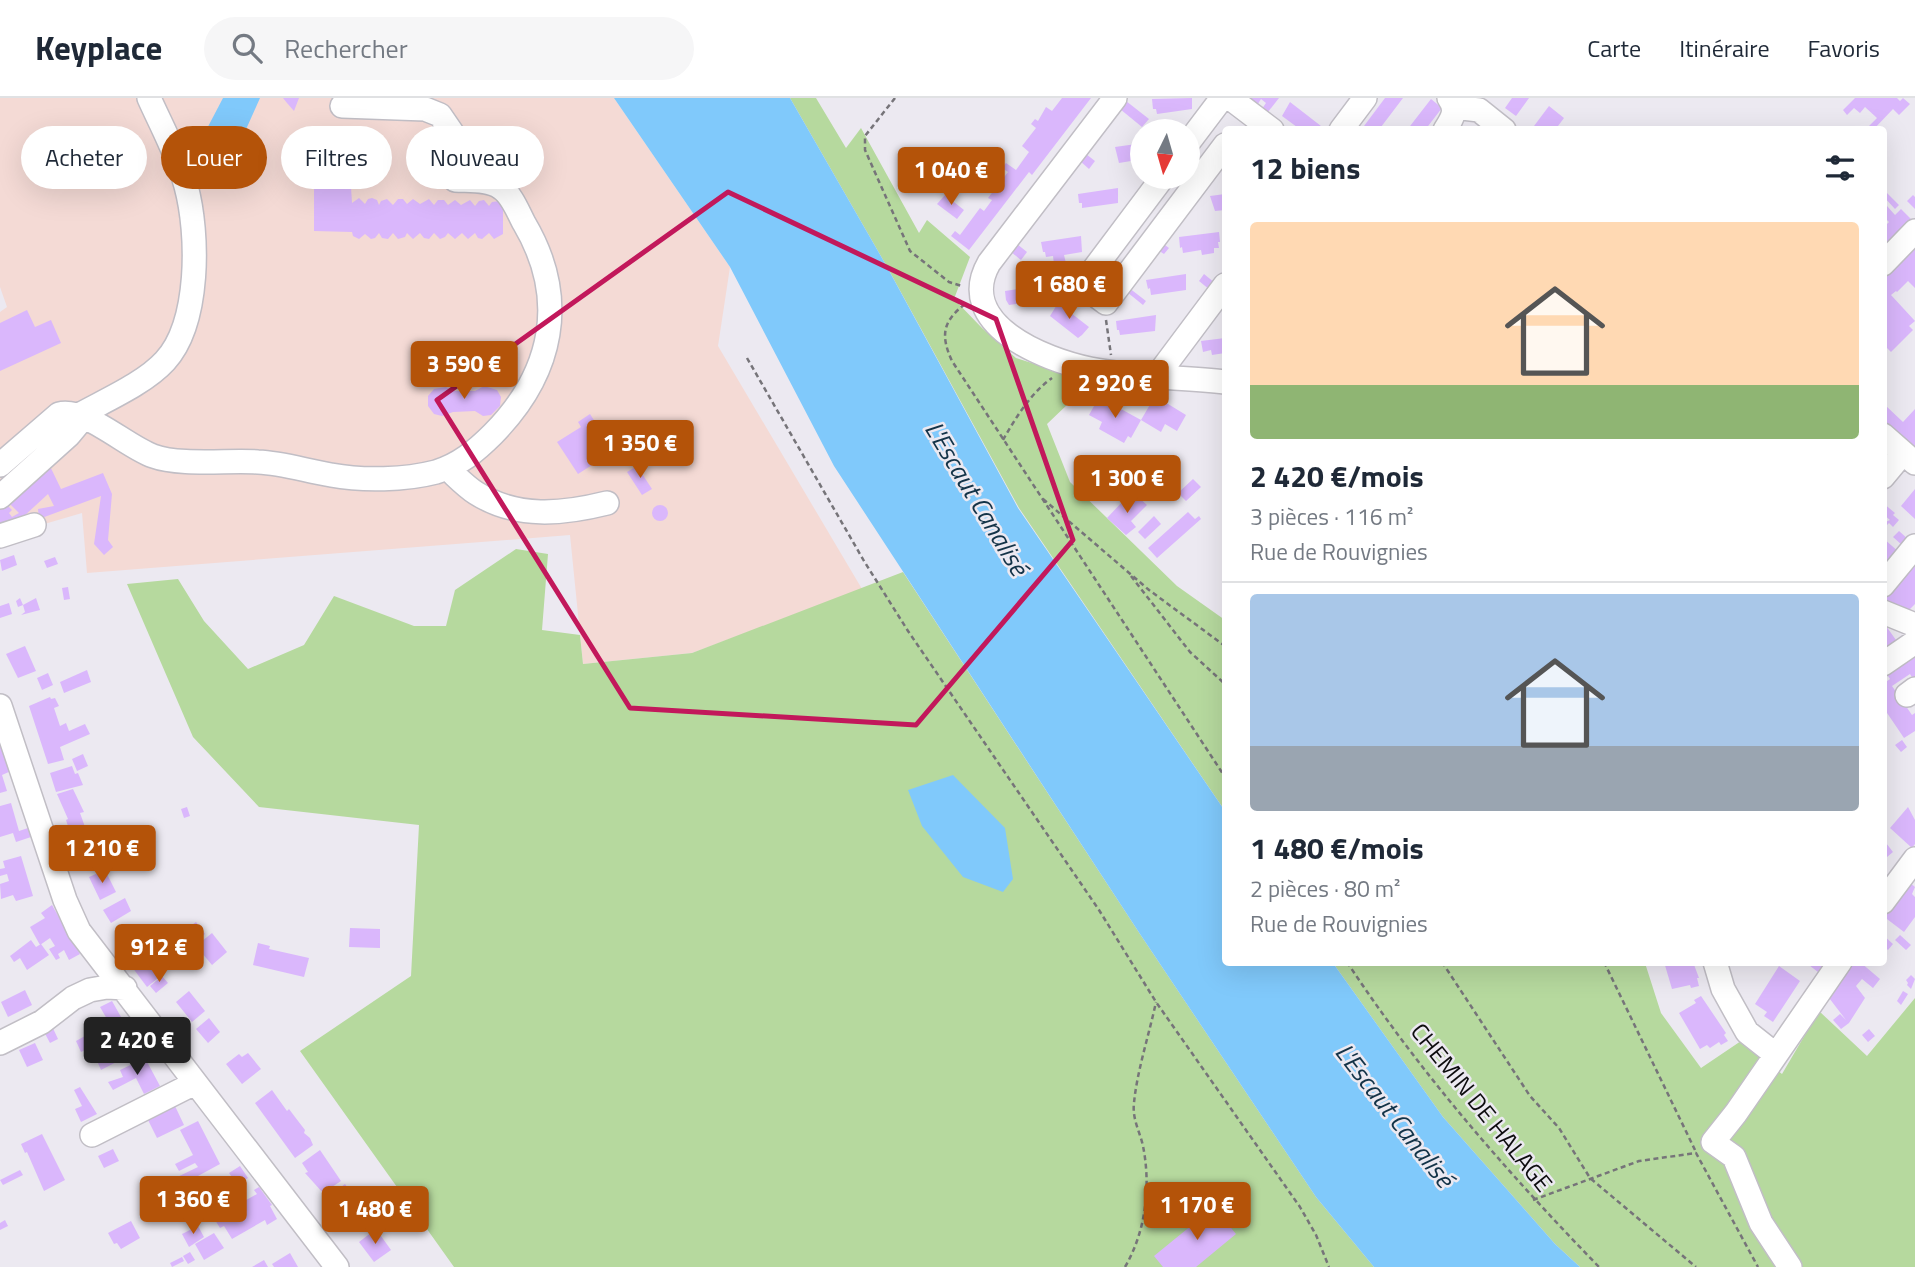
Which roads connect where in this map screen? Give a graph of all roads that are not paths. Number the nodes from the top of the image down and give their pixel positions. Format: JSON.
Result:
{"nodes":[{"id":1,"x":149,"y":98,"type":"edge"},
{"id":2,"x":1115,"y":98,"type":"edge"},
{"id":3,"x":1222,"y":98,"type":"edge"},
{"id":4,"x":1230,"y":98,"type":"edge"},
{"id":5,"x":1355,"y":101,"type":"edge"},
{"id":6,"x":342,"y":106,"type":"dead end"},
{"id":7,"x":1453,"y":117,"type":"edge"},
{"id":8,"x":1243,"y":121,"type":"edge"},
{"id":9,"x":1343,"y":126,"type":"edge"},
{"id":10,"x":1499,"y":126,"type":"edge"},
{"id":11,"x":1200,"y":127,"type":"edge"},
{"id":12,"x":1200,"y":137,"type":"edge"},
{"id":13,"x":1222,"y":144,"type":"edge"},
{"id":14,"x":1222,"y":149,"type":"edge"},
{"id":15,"x":1154,"y":189,"type":"edge"},
{"id":16,"x":1160,"y":189,"type":"edge"},
{"id":17,"x":1175,"y":211,"type":"junction"},
{"id":18,"x":1915,"y":231,"type":"edge"},
{"id":19,"x":1104,"y":256,"type":"junction"},
{"id":20,"x":1887,"y":260,"type":"edge"},
{"id":21,"x":1128,"y":274,"type":"junction"},
{"id":22,"x":1222,"y":289,"type":"edge"},
{"id":23,"x":1157,"y":376,"type":"junction"},
{"id":24,"x":1222,"y":382,"type":"edge"},
{"id":25,"x":79,"y":415,"type":"junction"},
{"id":26,"x":1887,"y":439,"type":"edge"},
{"id":27,"x":1909,"y":458,"type":"edge"},
{"id":28,"x":0,"y":465,"type":"edge"},
{"id":29,"x":447,"y":468,"type":"junction"},
{"id":30,"x":1887,"y":474,"type":"edge"},
{"id":31,"x":0,"y":497,"type":"edge"},
{"id":32,"x":607,"y":503,"type":"dead end"},
{"id":33,"x":34,"y":525,"type":"dead end"},
{"id":34,"x":0,"y":536,"type":"edge"},
{"id":35,"x":1915,"y":546,"type":"edge"},
{"id":36,"x":1887,"y":579,"type":"edge"},
{"id":37,"x":1887,"y":614,"type":"edge"},
{"id":38,"x":1915,"y":625,"type":"edge"},
{"id":39,"x":1915,"y":642,"type":"edge"},
{"id":40,"x":1887,"y":661,"type":"edge"},
{"id":41,"x":0,"y":706,"type":"edge"},
{"id":42,"x":1915,"y":859,"type":"edge"},
{"id":43,"x":1887,"y":897,"type":"edge"},
{"id":44,"x":91,"y":947,"type":"junction"},
{"id":45,"x":1716,"y":966,"type":"edge"},
{"id":46,"x":1837,"y":966,"type":"edge"},
{"id":47,"x":125,"y":988,"type":"junction"},
{"id":48,"x":74,"y":998,"type":"junction"},
{"id":49,"x":0,"y":1042,"type":"edge"},
{"id":50,"x":1776,"y":1055,"type":"junction"},
{"id":51,"x":195,"y":1083,"type":"junction"},
{"id":52,"x":92,"y":1135,"type":"dead end"},
{"id":53,"x":337,"y":1267,"type":"edge"},
{"id":54,"x":1790,"y":1267,"type":"edge"}],
"edges":[{"from":1,"to":25,"type":"street"},
{"from":2,"to":23,"type":"street"},
{"from":3,"to":11,"type":"street"},
{"from":4,"to":8,"type":"street"},
{"from":5,"to":9,"type":"street"},
{"from":6,"to":29,"type":"street"},
{"from":7,"to":10,"type":"street"},
{"from":12,"to":13,"type":"street"},
{"from":14,"to":17,"type":"street"},
{"from":15,"to":19,"type":"street"},
{"from":16,"to":17,"type":"street"},
{"from":17,"to":21,"type":"street"},
{"from":18,"to":20,"type":"street"},
{"from":19,"to":21,"type":"street"},
{"from":19,"to":21,"type":"street"},
{"from":22,"to":23,"type":"street"},
{"from":23,"to":24,"type":"street"},
{"from":25,"to":28,"type":"street"},
{"from":25,"to":29,"type":"street"},
{"from":25,"to":31,"type":"street"},
{"from":26,"to":27,"type":"street"},
{"from":27,"to":30,"type":"street"},
{"from":29,"to":32,"type":"street"},
{"from":33,"to":34,"type":"street"},
{"from":35,"to":36,"type":"street"},
{"from":37,"to":38,"type":"street"},
{"from":39,"to":40,"type":"street"},
{"from":41,"to":44,"type":"street"},
{"from":42,"to":43,"type":"street"},
{"from":44,"to":47,"type":"street"},
{"from":44,"to":48,"type":"street"},
{"from":45,"to":50,"type":"street"},
{"from":46,"to":50,"type":"street"},
{"from":47,"to":48,"type":"street"},
{"from":47,"to":51,"type":"street"},
{"from":48,"to":49,"type":"street"},
{"from":50,"to":54,"type":"street"},
{"from":51,"to":52,"type":"street"},
{"from":51,"to":53,"type":"street"}]}
